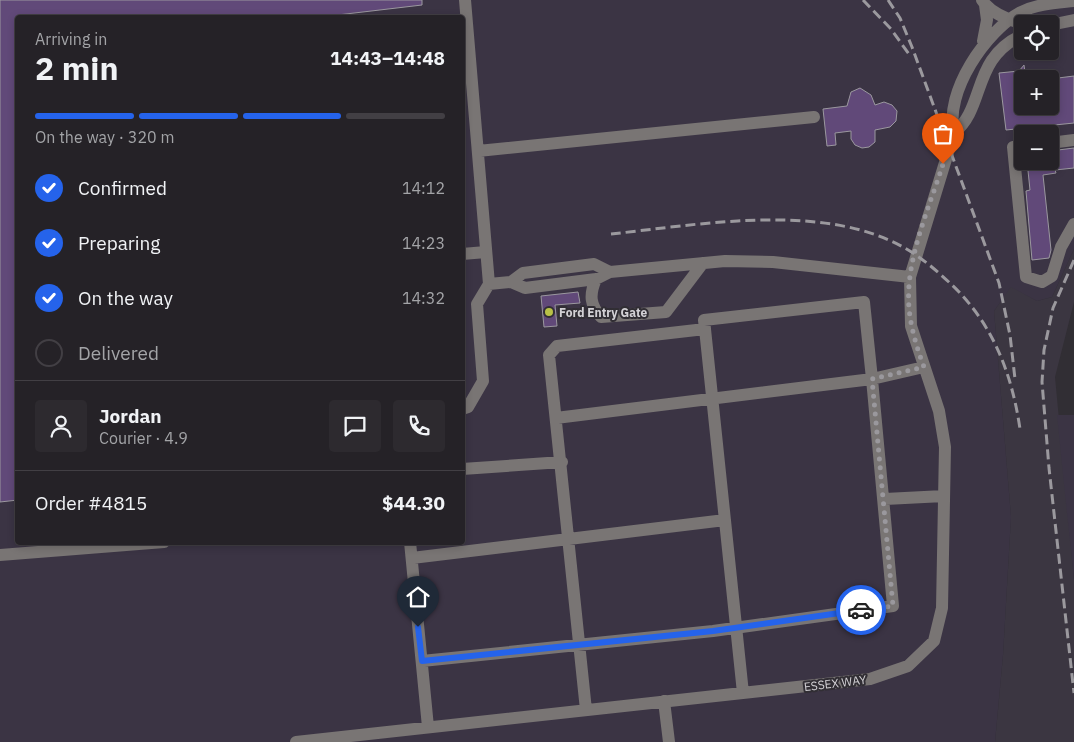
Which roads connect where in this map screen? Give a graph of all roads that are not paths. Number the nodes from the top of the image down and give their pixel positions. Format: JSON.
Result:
{"nodes":[{"id":1,"x":465,"y":0,"type":"edge"},
{"id":2,"x":1059,"y":1,"type":"edge"},
{"id":3,"x":1074,"y":1,"type":"edge"},
{"id":4,"x":983,"y":2,"type":"edge"},
{"id":5,"x":1056,"y":15,"type":"edge"},
{"id":6,"x":1010,"y":20,"type":"junction"},
{"id":7,"x":1074,"y":20,"type":"edge"},
{"id":8,"x":1014,"y":21,"type":"edge"},
{"id":9,"x":1059,"y":22,"type":"edge"},
{"id":10,"x":1014,"y":40,"type":"edge"},
{"id":11,"x":980,"y":49,"type":"junction"},
{"id":12,"x":814,"y":117,"type":"dead end"},
{"id":13,"x":954,"y":133,"type":"junction"},
{"id":14,"x":1074,"y":140,"type":"edge"},
{"id":15,"x":1059,"y":141,"type":"edge"},
{"id":16,"x":478,"y":150,"type":"junction"},
{"id":17,"x":1015,"y":170,"type":"edge"},
{"id":18,"x":1074,"y":224,"type":"edge"},
{"id":19,"x":486,"y":252,"type":"junction"},
{"id":20,"x":465,"y":254,"type":"edge"},
{"id":21,"x":703,"y":263,"type":"junction"},
{"id":22,"x":610,"y":272,"type":"junction"},
{"id":23,"x":910,"y":277,"type":"junction"},
{"id":24,"x":596,"y":279,"type":"junction"},
{"id":25,"x":511,"y":282,"type":"junction"},
{"id":26,"x":489,"y":284,"type":"junction"},
{"id":27,"x":705,"y":329,"type":"junction"},
{"id":28,"x":924,"y":367,"type":"junction"},
{"id":29,"x":872,"y":379,"type":"junction"},
{"id":30,"x":712,"y":398,"type":"junction"},
{"id":31,"x":465,"y":408,"type":"edge"},
{"id":32,"x":556,"y":418,"type":"junction"},
{"id":33,"x":562,"y":462,"type":"junction"},
{"id":34,"x":465,"y":469,"type":"edge"},
{"id":35,"x":944,"y":496,"type":"junction"},
{"id":36,"x":884,"y":499,"type":"junction"},
{"id":37,"x":725,"y":520,"type":"junction"},
{"id":38,"x":568,"y":539,"type":"junction"},
{"id":39,"x":96,"y":545,"type":"edge"},
{"id":40,"x":410,"y":545,"type":"edge"},
{"id":41,"x":74,"y":546,"type":"edge"},
{"id":42,"x":0,"y":556,"type":"edge"},
{"id":43,"x":412,"y":558,"type":"junction"},
{"id":44,"x":737,"y":628,"type":"junction"},
{"id":45,"x":580,"y":646,"type":"junction"},
{"id":46,"x":422,"y":661,"type":"junction"},
{"id":47,"x":744,"y":693,"type":"junction"},
{"id":48,"x":664,"y":701,"type":"junction"},
{"id":49,"x":586,"y":710,"type":"junction"},
{"id":50,"x":428,"y":727,"type":"junction"},
{"id":51,"x":296,"y":742,"type":"edge"},
{"id":52,"x":669,"y":742,"type":"edge"}],
"edges":[{"from":1,"to":16,"type":"street"},
{"from":2,"to":3,"type":"street","name":"ESSEX WAY"},
{"from":2,"to":5,"type":"street"},
{"from":2,"to":6,"type":"street","name":"ESSEX WAY"},
{"from":4,"to":6,"type":"street"},
{"from":4,"to":11,"type":"street"},
{"from":6,"to":8,"type":"street"},
{"from":6,"to":11,"type":"street","name":"ESSEX WAY"},
{"from":7,"to":9,"type":"street"},
{"from":10,"to":13,"type":"street","name":"ESSEX WAY"},
{"from":11,"to":13,"type":"street","name":"ESSEX WAY"},
{"from":12,"to":16,"type":"street"},
{"from":13,"to":23,"type":"street","name":"ESSEX WAY"},
{"from":14,"to":15,"type":"street"},
{"from":16,"to":19,"type":"street"},
{"from":17,"to":18,"type":"street"},
{"from":19,"to":20,"type":"street"},
{"from":19,"to":26,"type":"street"},
{"from":21,"to":22,"type":"street"},
{"from":21,"to":23,"type":"street"},
{"from":21,"to":24,"type":"street"},
{"from":22,"to":24,"type":"street"},
{"from":22,"to":25,"type":"street"},
{"from":23,"to":28,"type":"street","name":"ESSEX WAY"},
{"from":24,"to":25,"type":"street"},
{"from":25,"to":26,"type":"street"},
{"from":26,"to":31,"type":"street"},
{"from":27,"to":29,"type":"street"},
{"from":27,"to":30,"type":"street"},
{"from":27,"to":32,"type":"street"},
{"from":28,"to":29,"type":"street"},
{"from":28,"to":35,"type":"street","name":"ESSEX WAY"},
{"from":29,"to":30,"type":"street"},
{"from":29,"to":36,"type":"street"},
{"from":30,"to":32,"type":"street"},
{"from":30,"to":37,"type":"street"},
{"from":32,"to":33,"type":"street"},
{"from":33,"to":34,"type":"street"},
{"from":33,"to":38,"type":"street"},
{"from":35,"to":36,"type":"street"},
{"from":35,"to":47,"type":"street","name":"ESSEX WAY"},
{"from":36,"to":44,"type":"street"},
{"from":37,"to":38,"type":"street"},
{"from":37,"to":44,"type":"street"},
{"from":38,"to":43,"type":"street"},
{"from":38,"to":45,"type":"street"},
{"from":39,"to":41,"type":"street"},
{"from":40,"to":43,"type":"street"},
{"from":41,"to":42,"type":"street"},
{"from":43,"to":46,"type":"street"},
{"from":44,"to":45,"type":"street"},
{"from":44,"to":47,"type":"street"},
{"from":45,"to":46,"type":"street"},
{"from":45,"to":49,"type":"street"},
{"from":46,"to":50,"type":"street"},
{"from":47,"to":48,"type":"street","name":"ESSEX WAY"},
{"from":48,"to":49,"type":"street","name":"ESSEX WAY"},
{"from":48,"to":52,"type":"street"},
{"from":49,"to":50,"type":"street","name":"ESSEX WAY"},
{"from":50,"to":51,"type":"street","name":"ESSEX WAY"}]}
